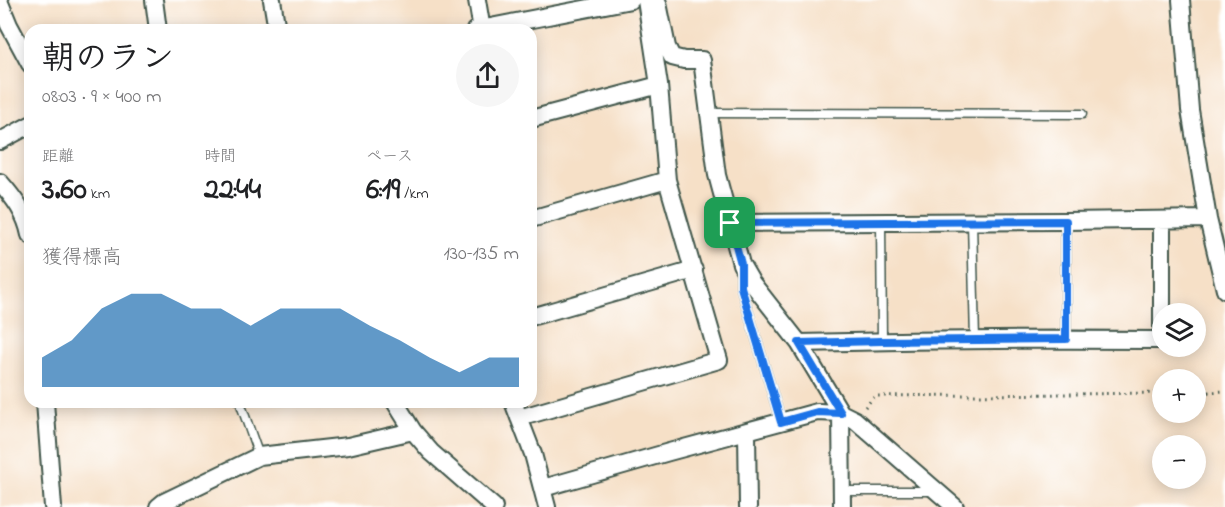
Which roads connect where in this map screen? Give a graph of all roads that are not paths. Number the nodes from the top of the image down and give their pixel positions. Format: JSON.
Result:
{"nodes":[{"id":1,"x":12,"y":0,"type":"edge"},
{"id":2,"x":154,"y":0,"type":"edge"},
{"id":3,"x":272,"y":0,"type":"edge"},
{"id":4,"x":477,"y":0,"type":"edge"},
{"id":5,"x":631,"y":0,"type":"edge"},
{"id":6,"x":645,"y":0,"type":"edge"},
{"id":7,"x":656,"y":0,"type":"edge"},
{"id":8,"x":1181,"y":0,"type":"edge"},
{"id":9,"x":0,"y":3,"type":"edge"},
{"id":10,"x":157,"y":24,"type":"edge"},
{"id":11,"x":276,"y":24,"type":"edge"},
{"id":12,"x":479,"y":24,"type":"edge"},
{"id":13,"x":510,"y":24,"type":"edge"},
{"id":14,"x":9,"y":25,"type":"junction"},
{"id":15,"x":24,"y":53,"type":"edge"},
{"id":16,"x":659,"y":85,"type":"junction"},
{"id":17,"x":709,"y":113,"type":"junction"},
{"id":18,"x":1082,"y":114,"type":"dead end"},
{"id":19,"x":537,"y":117,"type":"edge"},
{"id":20,"x":24,"y":128,"type":"edge"},
{"id":21,"x":0,"y":141,"type":"edge"},
{"id":22,"x":667,"y":180,"type":"junction"},
{"id":23,"x":0,"y":182,"type":"edge"},
{"id":24,"x":537,"y":217,"type":"edge"},
{"id":25,"x":24,"y":218,"type":"edge"},
{"id":26,"x":1208,"y":219,"type":"junction"},
{"id":27,"x":1162,"y":220,"type":"junction"},
{"id":28,"x":1066,"y":221,"type":"junction"},
{"id":29,"x":881,"y":222,"type":"junction"},
{"id":30,"x":972,"y":222,"type":"junction"},
{"id":31,"x":730,"y":223,"type":"junction"},
{"id":32,"x":741,"y":264,"type":"junction"},
{"id":33,"x":694,"y":270,"type":"junction"},
{"id":34,"x":1225,"y":290,"type":"edge"},
{"id":35,"x":537,"y":315,"type":"edge"},
{"id":36,"x":1066,"y":339,"type":"junction"},
{"id":37,"x":975,"y":340,"type":"junction"},
{"id":38,"x":882,"y":341,"type":"junction"},
{"id":39,"x":799,"y":343,"type":"junction"},
{"id":40,"x":45,"y":408,"type":"edge"},
{"id":41,"x":242,"y":408,"type":"edge"},
{"id":42,"x":399,"y":408,"type":"edge"},
{"id":43,"x":515,"y":408,"type":"edge"},
{"id":44,"x":848,"y":416,"type":"junction"},
{"id":45,"x":519,"y":418,"type":"junction"},
{"id":46,"x":781,"y":422,"type":"junction"},
{"id":47,"x":413,"y":431,"type":"junction"},
{"id":48,"x":747,"y":432,"type":"junction"},
{"id":49,"x":259,"y":456,"type":"junction"},
{"id":50,"x":543,"y":488,"type":"junction"},
{"id":51,"x":937,"y":491,"type":"junction"},
{"id":52,"x":842,"y":499,"type":"edge"},
{"id":53,"x":53,"y":507,"type":"edge"},
{"id":54,"x":158,"y":507,"type":"edge"},
{"id":55,"x":494,"y":507,"type":"edge"},
{"id":56,"x":547,"y":507,"type":"edge"},
{"id":57,"x":748,"y":507,"type":"edge"},
{"id":58,"x":956,"y":507,"type":"edge"}],
"edges":[{"from":1,"to":14,"type":"street"},
{"from":2,"to":10,"type":"street"},
{"from":3,"to":11,"type":"street"},
{"from":4,"to":12,"type":"street"},
{"from":5,"to":13,"type":"street"},
{"from":6,"to":16,"type":"street"},
{"from":7,"to":17,"type":"street"},
{"from":8,"to":26,"type":"street"},
{"from":9,"to":14,"type":"street"},
{"from":14,"to":15,"type":"street"},
{"from":16,"to":19,"type":"street"},
{"from":16,"to":22,"type":"street"},
{"from":17,"to":18,"type":"lane"},
{"from":17,"to":31,"type":"street"},
{"from":20,"to":21,"type":"street"},
{"from":22,"to":24,"type":"street"},
{"from":22,"to":33,"type":"street"},
{"from":23,"to":25,"type":"street"},
{"from":26,"to":27,"type":"street"},
{"from":26,"to":34,"type":"street"},
{"from":27,"to":28,"type":"street"},
{"from":27,"to":36,"type":"street"},
{"from":28,"to":30,"type":"street"},
{"from":28,"to":36,"type":"lane"},
{"from":29,"to":30,"type":"street"},
{"from":29,"to":31,"type":"street"},
{"from":29,"to":38,"type":"lane"},
{"from":30,"to":37,"type":"lane"},
{"from":31,"to":32,"type":"street"},
{"from":32,"to":39,"type":"street"},
{"from":32,"to":46,"type":"lane"},
{"from":33,"to":35,"type":"street"},
{"from":33,"to":45,"type":"street"},
{"from":36,"to":37,"type":"street"},
{"from":37,"to":38,"type":"street"},
{"from":38,"to":39,"type":"street"},
{"from":39,"to":44,"type":"street"},
{"from":40,"to":53,"type":"street"},
{"from":41,"to":49,"type":"lane"},
{"from":42,"to":47,"type":"street"},
{"from":43,"to":45,"type":"street"},
{"from":44,"to":46,"type":"street"},
{"from":44,"to":51,"type":"street"},
{"from":44,"to":52,"type":"street"},
{"from":45,"to":50,"type":"street"},
{"from":46,"to":48,"type":"street"},
{"from":47,"to":49,"type":"street"},
{"from":47,"to":55,"type":"street"},
{"from":48,"to":50,"type":"street"},
{"from":48,"to":57,"type":"street"},
{"from":49,"to":54,"type":"street"},
{"from":50,"to":56,"type":"street"},
{"from":51,"to":52,"type":"lane"},
{"from":51,"to":58,"type":"street"}]}
